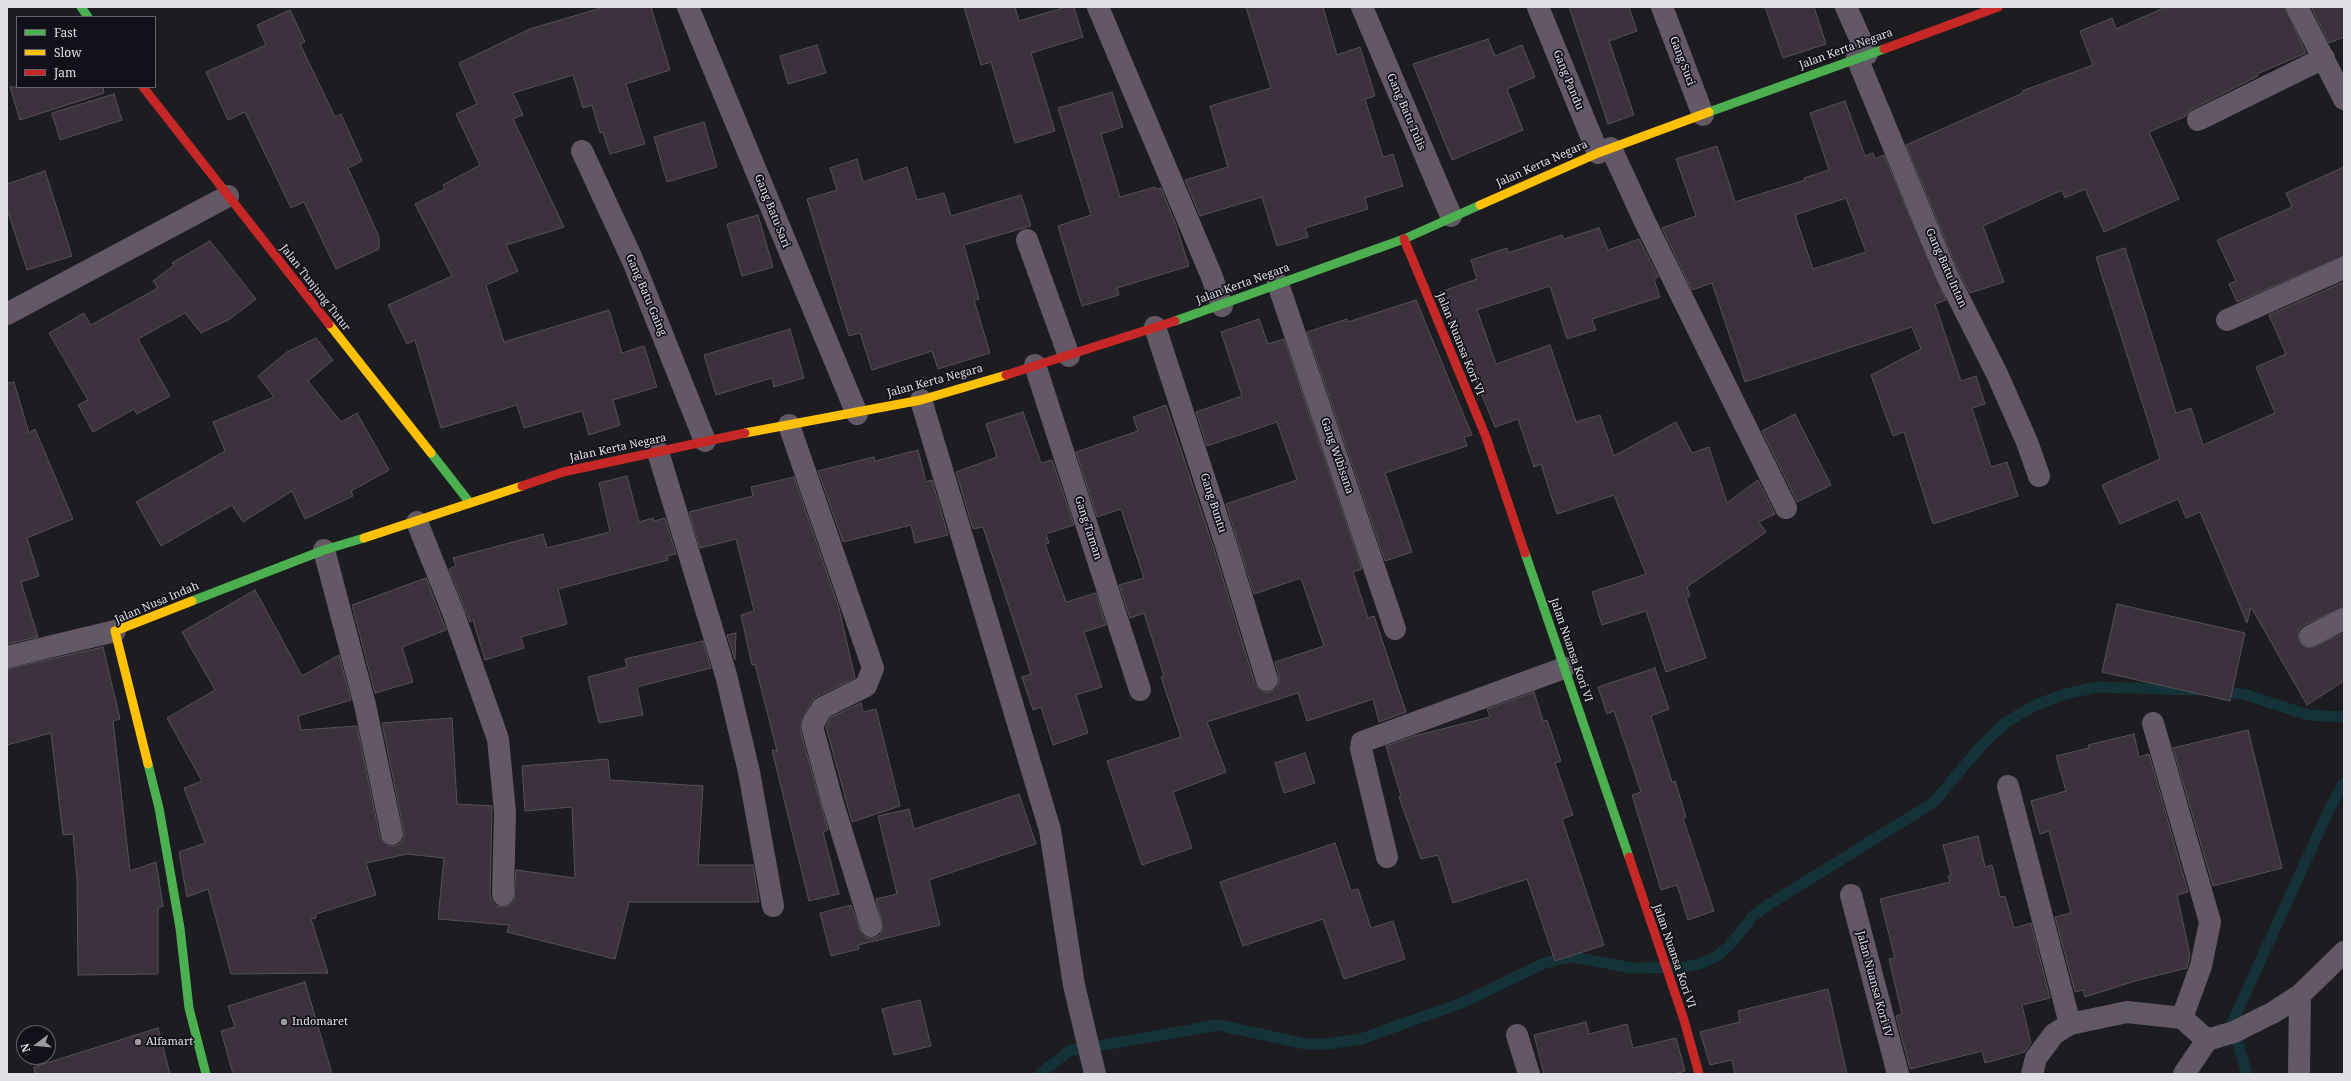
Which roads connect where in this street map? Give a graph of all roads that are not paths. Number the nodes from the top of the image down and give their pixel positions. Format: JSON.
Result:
{"nodes":[{"id":1,"x":80,"y":7,"type":"edge"},
{"id":2,"x":688,"y":7,"type":"edge"},
{"id":3,"x":1098,"y":7,"type":"edge"},
{"id":4,"x":1362,"y":7,"type":"edge"},
{"id":5,"x":1538,"y":7,"type":"edge"},
{"id":6,"x":1662,"y":7,"type":"edge"},
{"id":7,"x":1846,"y":7,"type":"edge"},
{"id":8,"x":1998,"y":7,"type":"edge"},
{"id":9,"x":2297,"y":7,"type":"edge"},
{"id":10,"x":87,"y":16,"type":"edge"},
{"id":11,"x":1862,"y":56,"type":"junction"},
{"id":12,"x":2324,"y":58,"type":"junction"},
{"id":13,"x":2339,"y":77,"type":"edge"},
{"id":14,"x":144,"y":88,"type":"edge"},
{"id":15,"x":2344,"y":99,"type":"edge"},
{"id":16,"x":1703,"y":115,"type":"junction"},
{"id":17,"x":2198,"y":120,"type":"dead end"},
{"id":18,"x":1605,"y":150,"type":"junction"},
{"id":19,"x":582,"y":151,"type":"dead end"},
{"id":20,"x":228,"y":196,"type":"junction"},
{"id":21,"x":1451,"y":216,"type":"junction"},
{"id":22,"x":1404,"y":239,"type":"junction"},
{"id":23,"x":1027,"y":240,"type":"dead end"},
{"id":24,"x":2344,"y":268,"type":"edge"},
{"id":25,"x":1278,"y":284,"type":"junction"},
{"id":26,"x":1222,"y":306,"type":"junction"},
{"id":27,"x":7,"y":314,"type":"edge"},
{"id":28,"x":2228,"y":320,"type":"dead end"},
{"id":29,"x":1155,"y":327,"type":"junction"},
{"id":30,"x":1069,"y":356,"type":"junction"},
{"id":31,"x":1035,"y":365,"type":"junction"},
{"id":32,"x":921,"y":400,"type":"junction"},
{"id":33,"x":857,"y":414,"type":"junction"},
{"id":34,"x":789,"y":425,"type":"junction"},
{"id":35,"x":705,"y":441,"type":"junction"},
{"id":36,"x":658,"y":452,"type":"junction"},
{"id":37,"x":2039,"y":476,"type":"dead end"},
{"id":38,"x":470,"y":503,"type":"junction"},
{"id":39,"x":1786,"y":508,"type":"dead end"},
{"id":40,"x":417,"y":522,"type":"junction"},
{"id":41,"x":324,"y":550,"type":"junction"},
{"id":42,"x":2344,"y":619,"type":"edge"},
{"id":43,"x":1395,"y":629,"type":"dead end"},
{"id":44,"x":115,"y":631,"type":"junction"},
{"id":45,"x":2310,"y":636,"type":"dead end"},
{"id":46,"x":7,"y":657,"type":"edge"},
{"id":47,"x":1564,"y":668,"type":"junction"},
{"id":48,"x":1267,"y":680,"type":"dead end"},
{"id":49,"x":1140,"y":690,"type":"dead end"},
{"id":50,"x":2153,"y":723,"type":"dead end"},
{"id":51,"x":2008,"y":786,"type":"dead end"},
{"id":52,"x":392,"y":834,"type":"dead end"},
{"id":53,"x":1387,"y":857,"type":"dead end"},
{"id":54,"x":503,"y":895,"type":"dead end"},
{"id":55,"x":1851,"y":895,"type":"dead end"},
{"id":56,"x":773,"y":906,"type":"dead end"},
{"id":57,"x":871,"y":926,"type":"dead end"},
{"id":58,"x":2344,"y":952,"type":"edge"},
{"id":59,"x":2300,"y":995,"type":"junction"},
{"id":60,"x":2182,"y":1018,"type":"junction"},
{"id":61,"x":2070,"y":1024,"type":"junction"},
{"id":62,"x":1517,"y":1035,"type":"dead end"},
{"id":63,"x":2207,"y":1040,"type":"junction"},
{"id":64,"x":206,"y":1074,"type":"edge"},
{"id":65,"x":1095,"y":1074,"type":"edge"},
{"id":66,"x":1529,"y":1074,"type":"edge"},
{"id":67,"x":1699,"y":1074,"type":"edge"},
{"id":68,"x":1898,"y":1074,"type":"edge"},
{"id":69,"x":2032,"y":1074,"type":"edge"},
{"id":70,"x":2184,"y":1074,"type":"edge"},
{"id":71,"x":2299,"y":1074,"type":"edge"}],
"edges":[{"from":1,"to":10,"type":"street"},
{"from":2,"to":33,"type":"street","name":"Gang Batu Sari"},
{"from":3,"to":26,"type":"street"},
{"from":4,"to":21,"type":"street","name":"Gang Batu Tulis"},
{"from":5,"to":18,"type":"street","name":"Gang Pandu"},
{"from":6,"to":16,"type":"street","name":"Gang Suci"},
{"from":7,"to":11,"type":"street","name":"Gang Batu Intan"},
{"from":8,"to":11,"type":"street","name":"Jalan Kerta Negara"},
{"from":9,"to":12,"type":"street"},
{"from":11,"to":16,"type":"street","name":"Jalan Kerta Negara"},
{"from":11,"to":37,"type":"street","name":"Gang Batu Intan"},
{"from":12,"to":13,"type":"street"},
{"from":12,"to":17,"type":"street"},
{"from":13,"to":15,"type":"street"},
{"from":14,"to":20,"type":"street","name":"Jalan Tunjung Tutur"},
{"from":16,"to":18,"type":"street","name":"Jalan Kerta Negara"},
{"from":18,"to":21,"type":"street","name":"Jalan Kerta Negara"},
{"from":18,"to":39,"type":"street","name":"Gang Pandu"},
{"from":19,"to":35,"type":"street","name":"Gang Batu Gaing"},
{"from":20,"to":27,"type":"street"},
{"from":20,"to":38,"type":"street","name":"Jalan Tunjung Tutur"},
{"from":21,"to":22,"type":"street","name":"Jalan Kerta Negara"},
{"from":22,"to":25,"type":"street","name":"Jalan Kerta Negara"},
{"from":22,"to":47,"type":"street","name":"Jalan Nuansa Kori VI"},
{"from":23,"to":30,"type":"street"},
{"from":24,"to":28,"type":"street"},
{"from":25,"to":26,"type":"street","name":"Jalan Kerta Negara"},
{"from":25,"to":43,"type":"street","name":"Gang Wibisana"},
{"from":26,"to":29,"type":"street","name":"Jalan Kerta Negara"},
{"from":29,"to":30,"type":"street","name":"Jalan Kerta Negara"},
{"from":29,"to":48,"type":"street","name":"Gang Buntu"},
{"from":30,"to":31,"type":"street","name":"Jalan Kerta Negara"},
{"from":31,"to":32,"type":"street","name":"Jalan Kerta Negara"},
{"from":31,"to":49,"type":"street","name":"Gang Taman"},
{"from":32,"to":33,"type":"street","name":"Jalan Kerta Negara"},
{"from":32,"to":65,"type":"street"},
{"from":33,"to":34,"type":"street","name":"Jalan Kerta Negara"},
{"from":34,"to":35,"type":"street","name":"Jalan Kerta Negara"},
{"from":34,"to":57,"type":"street"},
{"from":35,"to":36,"type":"street","name":"Jalan Kerta Negara"},
{"from":36,"to":38,"type":"street","name":"Jalan Kerta Negara"},
{"from":36,"to":56,"type":"street"},
{"from":38,"to":40,"type":"street","name":"Jalan Nusa Indah"},
{"from":40,"to":41,"type":"street","name":"Jalan Nusa Indah"},
{"from":40,"to":54,"type":"street"},
{"from":41,"to":44,"type":"street","name":"Jalan Nusa Indah"},
{"from":41,"to":52,"type":"street"},
{"from":42,"to":45,"type":"street"},
{"from":44,"to":46,"type":"street"},
{"from":44,"to":64,"type":"street","name":"Jalan Nusa Indah"},
{"from":47,"to":53,"type":"street"},
{"from":47,"to":67,"type":"street","name":"Jalan Nuansa Kori VI"},
{"from":50,"to":60,"type":"street"},
{"from":51,"to":61,"type":"street"},
{"from":55,"to":68,"type":"street","name":"Jalan Nuansa Kori IV"},
{"from":58,"to":59,"type":"street"},
{"from":59,"to":63,"type":"street"},
{"from":59,"to":71,"type":"street"},
{"from":60,"to":61,"type":"street"},
{"from":60,"to":63,"type":"street"},
{"from":61,"to":69,"type":"street"},
{"from":62,"to":66,"type":"street"},
{"from":63,"to":70,"type":"street"}]}
